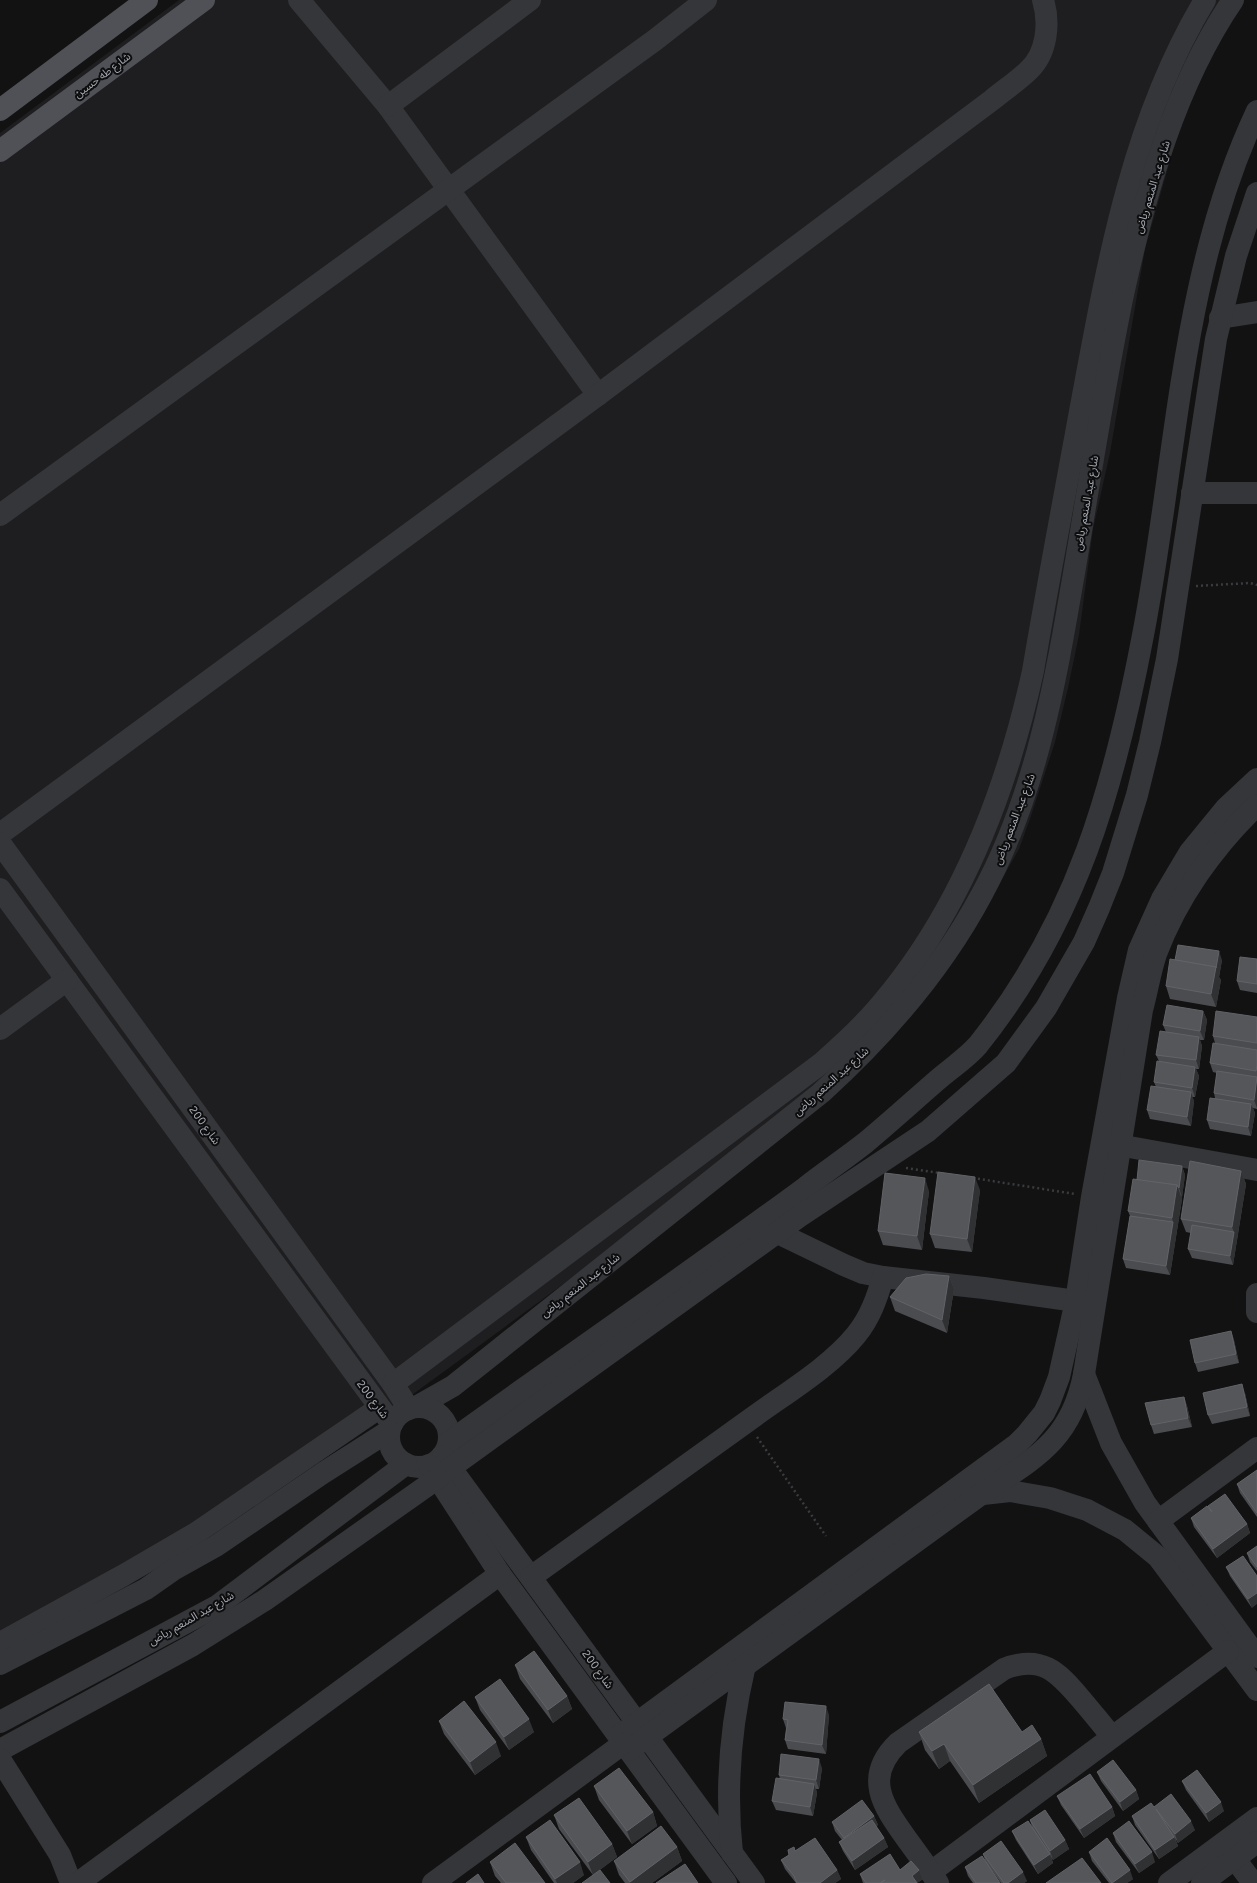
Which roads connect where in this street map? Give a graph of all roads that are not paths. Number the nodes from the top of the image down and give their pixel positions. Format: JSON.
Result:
{"nodes":[{"id":1,"x":147,"y":0,"type":"edge"},
{"id":2,"x":204,"y":0,"type":"edge"},
{"id":3,"x":299,"y":0,"type":"edge"},
{"id":4,"x":530,"y":0,"type":"edge"},
{"id":5,"x":706,"y":0,"type":"edge"},
{"id":6,"x":1044,"y":0,"type":"edge"},
{"id":7,"x":1205,"y":0,"type":"edge"},
{"id":8,"x":1233,"y":0,"type":"edge"},
{"id":9,"x":388,"y":106,"type":"junction"},
{"id":10,"x":0,"y":110,"type":"edge"},
{"id":11,"x":1257,"y":111,"type":"edge"},
{"id":12,"x":0,"y":151,"type":"edge"},
{"id":13,"x":448,"y":189,"type":"junction"},
{"id":14,"x":1257,"y":193,"type":"edge"},
{"id":15,"x":1257,"y":312,"type":"edge"},
{"id":16,"x":1220,"y":318,"type":"junction"},
{"id":17,"x":598,"y":395,"type":"junction"},
{"id":18,"x":1192,"y":493,"type":"junction"},
{"id":19,"x":1257,"y":493,"type":"edge"},
{"id":20,"x":0,"y":515,"type":"edge"},
{"id":21,"x":1257,"y":779,"type":"edge"},
{"id":22,"x":1257,"y":805,"type":"edge"},
{"id":23,"x":0,"y":834,"type":"edge"},
{"id":24,"x":0,"y":843,"type":"edge"},
{"id":25,"x":0,"y":889,"type":"edge"},
{"id":26,"x":67,"y":980,"type":"junction"},
{"id":27,"x":0,"y":1029,"type":"edge"},
{"id":28,"x":1111,"y":1144,"type":"junction"},
{"id":29,"x":1257,"y":1170,"type":"edge"},
{"id":30,"x":778,"y":1233,"type":"junction"},
{"id":31,"x":882,"y":1278,"type":"junction"},
{"id":32,"x":1257,"y":1294,"type":"edge"},
{"id":33,"x":1076,"y":1301,"type":"junction"},
{"id":34,"x":1257,"y":1312,"type":"edge"},
{"id":35,"x":1084,"y":1374,"type":"junction"},
{"id":36,"x":393,"y":1384,"type":"junction"},
{"id":37,"x":413,"y":1408,"type":"junction"},
{"id":38,"x":387,"y":1421,"type":"junction"},
{"id":39,"x":1257,"y":1448,"type":"edge"},
{"id":40,"x":442,"y":1462,"type":"junction"},
{"id":41,"x":406,"y":1464,"type":"junction"},
{"id":42,"x":974,"y":1487,"type":"junction"},
{"id":43,"x":1158,"y":1521,"type":"junction"},
{"id":44,"x":500,"y":1574,"type":"junction"},
{"id":45,"x":531,"y":1577,"type":"junction"},
{"id":46,"x":1243,"y":1640,"type":"edge"},
{"id":47,"x":0,"y":1643,"type":"edge"},
{"id":48,"x":1257,"y":1657,"type":"edge"},
{"id":49,"x":0,"y":1664,"type":"edge"},
{"id":50,"x":745,"y":1665,"type":"junction"},
{"id":51,"x":1257,"y":1690,"type":"edge"},
{"id":52,"x":0,"y":1722,"type":"edge"},
{"id":53,"x":642,"y":1729,"type":"junction"},
{"id":54,"x":1112,"y":1737,"type":"junction"},
{"id":55,"x":624,"y":1743,"type":"junction"},
{"id":56,"x":0,"y":1750,"type":"edge"},
{"id":57,"x":0,"y":1759,"type":"edge"},
{"id":58,"x":1257,"y":1818,"type":"edge"},
{"id":59,"x":1257,"y":1842,"type":"edge"},
{"id":60,"x":732,"y":1854,"type":"junction"},
{"id":61,"x":1229,"y":1870,"type":"edge"},
{"id":62,"x":934,"y":1878,"type":"edge"},
{"id":63,"x":71,"y":1883,"type":"edge"},
{"id":64,"x":78,"y":1883,"type":"edge"},
{"id":65,"x":433,"y":1883,"type":"edge"},
{"id":66,"x":726,"y":1883,"type":"edge"},
{"id":67,"x":754,"y":1883,"type":"edge"},
{"id":68,"x":1169,"y":1883,"type":"edge"},
{"id":69,"x":1202,"y":1883,"type":"edge"},
{"id":70,"x":1253,"y":1883,"type":"edge"}],
"edges":[{"from":1,"to":10,"type":"main road"},
{"from":2,"to":12,"type":"main road","name":"شارع طه حسين"},
{"from":3,"to":9,"type":"street"},
{"from":4,"to":9,"type":"street"},
{"from":5,"to":13,"type":"street"},
{"from":6,"to":17,"type":"street"},
{"from":7,"to":36,"type":"street"},
{"from":8,"to":37,"type":"street","name":"شارع عبد المنعم رياض"},
{"from":9,"to":13,"type":"street"},
{"from":11,"to":40,"type":"street"},
{"from":13,"to":17,"type":"street"},
{"from":13,"to":20,"type":"street"},
{"from":14,"to":16,"type":"street"},
{"from":15,"to":16,"type":"street"},
{"from":16,"to":18,"type":"street"},
{"from":17,"to":23,"type":"street"},
{"from":18,"to":19,"type":"street"},
{"from":18,"to":30,"type":"street"},
{"from":21,"to":28,"type":"street"},
{"from":22,"to":28,"type":"street"},
{"from":24,"to":36,"type":"street","name":"شارع 200"},
{"from":25,"to":26,"type":"street","name":"شارع 200"},
{"from":26,"to":27,"type":"street"},
{"from":26,"to":38,"type":"street","name":"شارع 200"},
{"from":28,"to":29,"type":"street"},
{"from":28,"to":33,"type":"street"},
{"from":28,"to":35,"type":"street"},
{"from":30,"to":31,"type":"street"},
{"from":30,"to":40,"type":"street"},
{"from":31,"to":33,"type":"street"},
{"from":31,"to":45,"type":"street"},
{"from":32,"to":34,"type":"street"},
{"from":33,"to":42,"type":"street"},
{"from":35,"to":42,"type":"street"},
{"from":35,"to":43,"type":"street"},
{"from":36,"to":37,"type":"street","name":"شارع 200"},
{"from":37,"to":38,"type":"street"},
{"from":37,"to":40,"type":"street"},
{"from":38,"to":41,"type":"street"},
{"from":38,"to":47,"type":"street"},
{"from":38,"to":49,"type":"street"},
{"from":39,"to":43,"type":"street"},
{"from":40,"to":41,"type":"street"},
{"from":40,"to":44,"type":"street","name":"شارع 200"},
{"from":40,"to":45,"type":"street","name":"شارع 200"},
{"from":40,"to":56,"type":"street"},
{"from":41,"to":52,"type":"street","name":"شارع عبد المنعم رياض"},
{"from":42,"to":46,"type":"street"},
{"from":42,"to":50,"type":"street"},
{"from":42,"to":53,"type":"street"},
{"from":43,"to":46,"type":"street"},
{"from":44,"to":55,"type":"street","name":"شارع 200"},
{"from":44,"to":64,"type":"street"},
{"from":45,"to":53,"type":"street","name":"شارع 200"},
{"from":46,"to":48,"type":"street"},
{"from":46,"to":51,"type":"street"},
{"from":46,"to":54,"type":"street"},
{"from":50,"to":53,"type":"street"},
{"from":50,"to":60,"type":"street"},
{"from":53,"to":55,"type":"street"},
{"from":53,"to":60,"type":"street","name":"شارع 200"},
{"from":54,"to":62,"type":"street"},
{"from":54,"to":62,"type":"street"},
{"from":55,"to":65,"type":"street"},
{"from":55,"to":66,"type":"street","name":"شارع 200"},
{"from":57,"to":63,"type":"street"},
{"from":58,"to":68,"type":"street"},
{"from":59,"to":61,"type":"street"},
{"from":60,"to":67,"type":"street","name":"شارع 200"},
{"from":61,"to":69,"type":"street"},
{"from":61,"to":70,"type":"street"}]}
